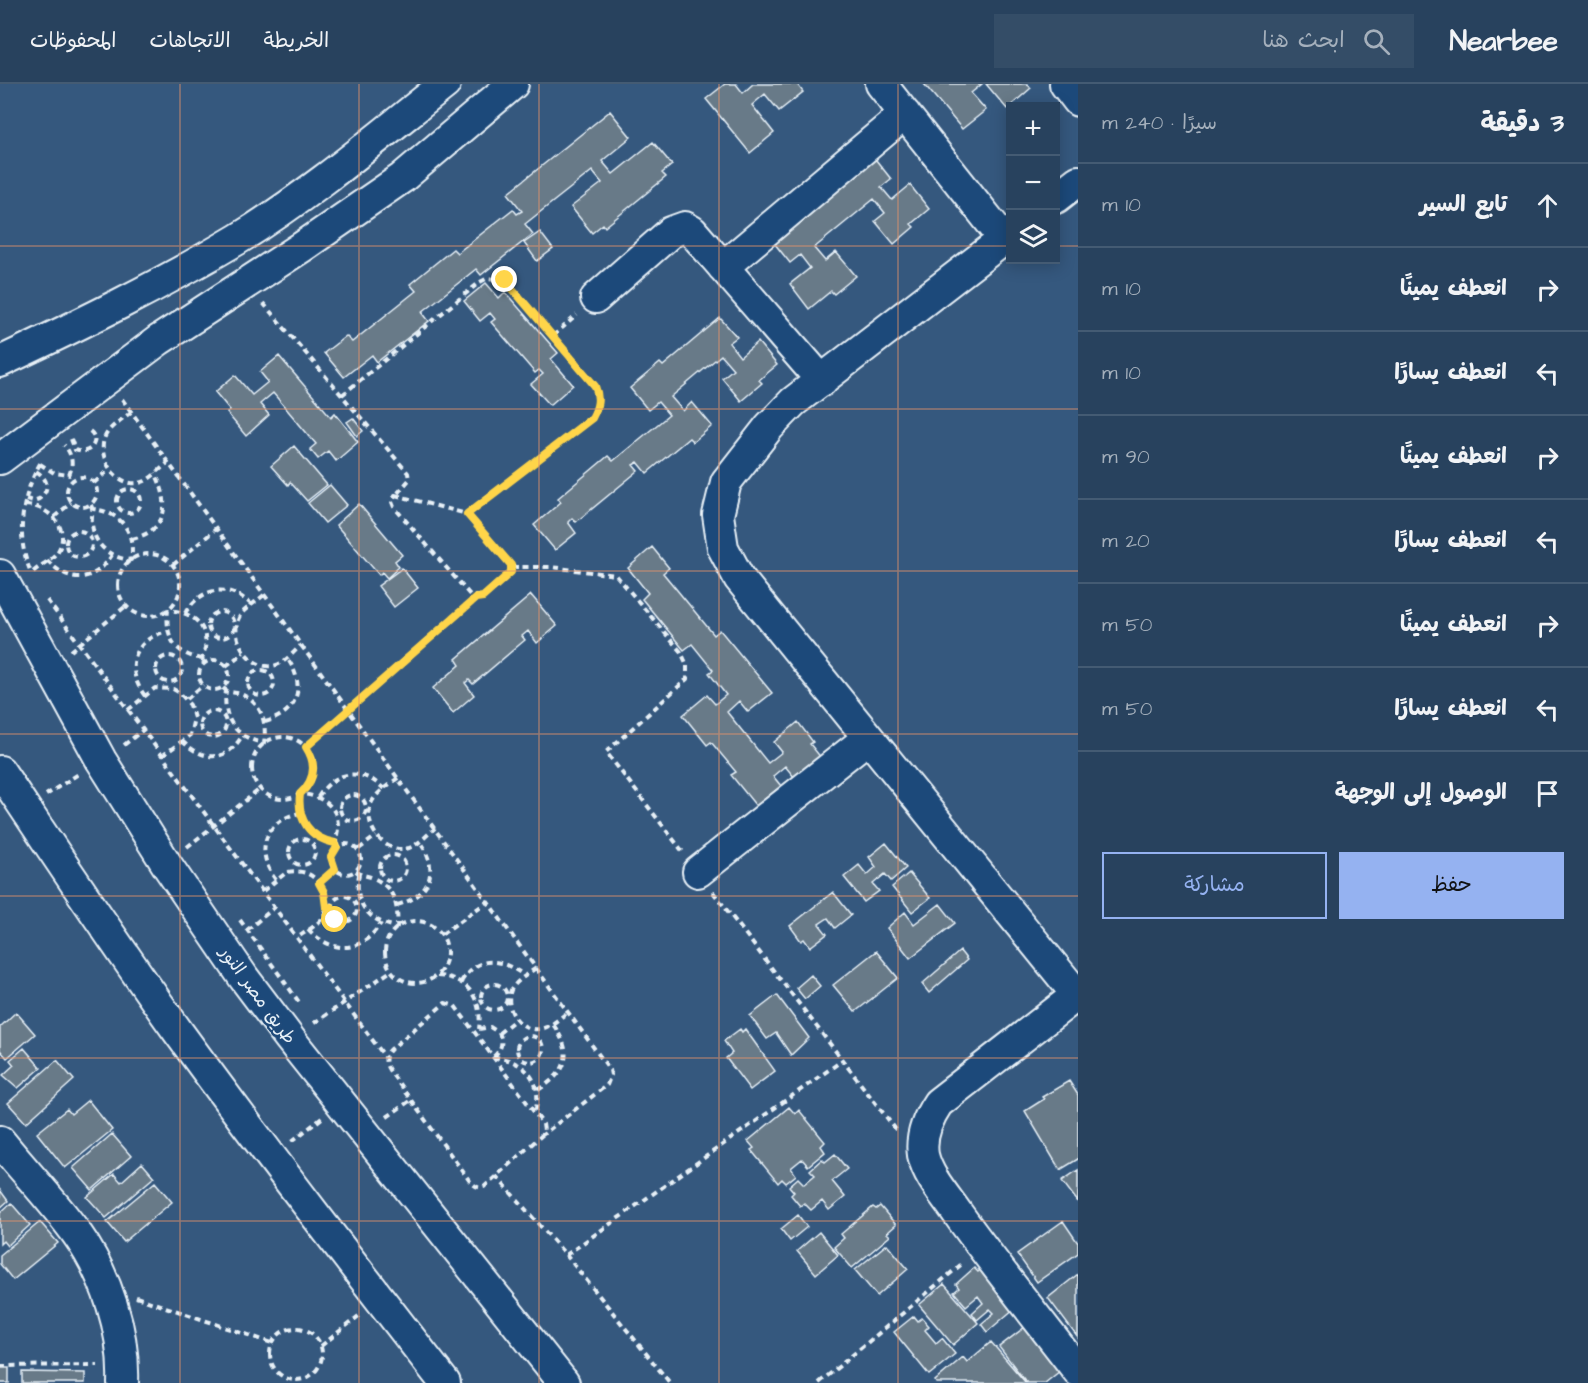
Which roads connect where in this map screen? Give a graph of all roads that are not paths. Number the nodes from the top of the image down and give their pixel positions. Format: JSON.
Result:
{"nodes":[{"id":1,"x":445,"y":84,"type":"edge"},
{"id":2,"x":513,"y":84,"type":"edge"},
{"id":3,"x":881,"y":84,"type":"edge"},
{"id":4,"x":1065,"y":84,"type":"edge"},
{"id":5,"x":1078,"y":102,"type":"edge"},
{"id":6,"x":905,"y":114,"type":"junction"},
{"id":7,"x":1078,"y":181,"type":"edge"},
{"id":8,"x":1060,"y":195,"type":"edge"},
{"id":9,"x":1006,"y":235,"type":"edge"},
{"id":10,"x":1006,"y":237,"type":"edge"},
{"id":11,"x":723,"y":267,"type":"junction"},
{"id":12,"x":596,"y":298,"type":"dead end"},
{"id":13,"x":0,"y":362,"type":"edge"},
{"id":14,"x":822,"y":381,"type":"junction"},
{"id":15,"x":0,"y":459,"type":"edge"},
{"id":16,"x":0,"y":575,"type":"edge"},
{"id":17,"x":868,"y":738,"type":"junction"},
{"id":18,"x":0,"y":771,"type":"edge"},
{"id":19,"x":698,"y":872,"type":"road end"},
{"id":20,"x":1077,"y":995,"type":"edge"},
{"id":21,"x":0,"y":1141,"type":"edge"},
{"id":22,"x":1078,"y":1371,"type":"edge"},
{"id":23,"x":123,"y":1374,"type":"edge"},
{"id":24,"x":445,"y":1383,"type":"edge"},
{"id":25,"x":564,"y":1383,"type":"edge"}],
"edges":[{"from":1,"to":13,"type":"street"},
{"from":2,"to":15,"type":"street"},
{"from":3,"to":6,"type":"street"},
{"from":4,"to":5,"type":"street"},
{"from":6,"to":9,"type":"street"},
{"from":6,"to":11,"type":"street"},
{"from":7,"to":8,"type":"street"},
{"from":10,"to":14,"type":"street"},
{"from":11,"to":12,"type":"street"},
{"from":11,"to":14,"type":"street"},
{"from":14,"to":17,"type":"street"},
{"from":16,"to":25,"type":"street","name":"طريق مصر النور"},
{"from":17,"to":19,"type":"street"},
{"from":17,"to":20,"type":"street"},
{"from":18,"to":24,"type":"street"},
{"from":20,"to":22,"type":"street"},
{"from":21,"to":23,"type":"street"}]}
